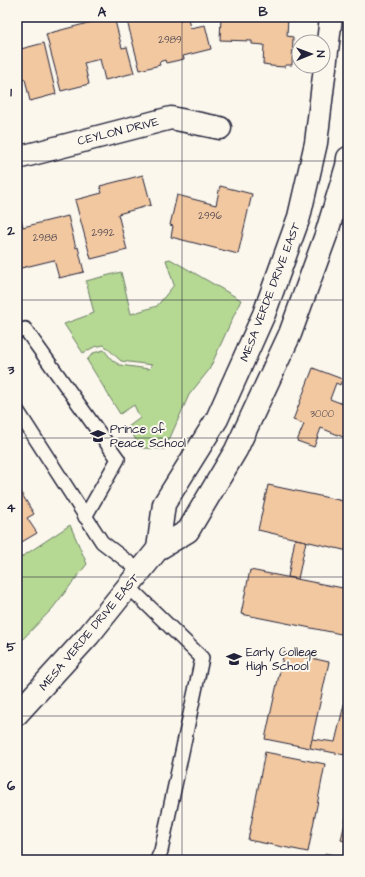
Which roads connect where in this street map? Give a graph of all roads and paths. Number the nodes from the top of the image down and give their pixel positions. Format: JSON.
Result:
{"nodes":[{"id":1,"x":331,"y":17,"type":"edge"},
{"id":2,"x":220,"y":128,"type":"dead end"},
{"id":3,"x":17,"y":158,"type":"edge"},
{"id":4,"x":348,"y":158,"type":"edge"},
{"id":5,"x":17,"y":332,"type":"edge"},
{"id":6,"x":17,"y":410,"type":"edge"},
{"id":7,"x":85,"y":517,"type":"junction"},
{"id":8,"x":158,"y":549,"type":"junction"},
{"id":9,"x":134,"y":578,"type":"junction"},
{"id":10,"x":17,"y":714,"type":"edge"},
{"id":11,"x":157,"y":860,"type":"edge"}],
"edges":[{"from":1,"to":8,"type":"street","name":"MESA VERDE DRIVE EAST"},
{"from":2,"to":3,"type":"street","name":"CEYLON DRIVE"},
{"from":4,"to":8,"type":"street","name":"MESA VERDE DRIVE EAST"},
{"from":5,"to":7,"type":"lane"},
{"from":6,"to":7,"type":"lane"},
{"from":7,"to":9,"type":"lane"},
{"from":8,"to":9,"type":"street","name":"MESA VERDE DRIVE EAST"},
{"from":9,"to":10,"type":"street","name":"MESA VERDE DRIVE EAST"},
{"from":9,"to":11,"type":"lane"}]}
